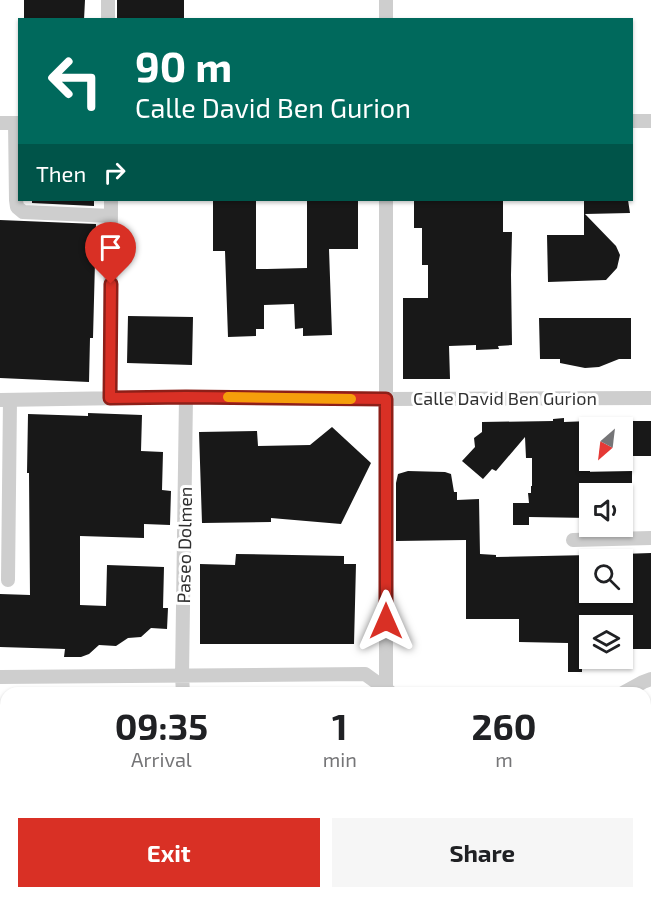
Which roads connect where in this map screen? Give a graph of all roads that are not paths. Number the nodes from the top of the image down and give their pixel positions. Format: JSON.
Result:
{"nodes":[{"id":1,"x":108,"y":0,"type":"edge"},
{"id":2,"x":386,"y":0,"type":"edge"},
{"id":3,"x":108,"y":18,"type":"edge"},
{"id":4,"x":386,"y":18,"type":"edge"},
{"id":5,"x":633,"y":121,"type":"edge"},
{"id":6,"x":651,"y":121,"type":"edge"},
{"id":7,"x":0,"y":123,"type":"edge"},
{"id":8,"x":17,"y":123,"type":"edge"},
{"id":9,"x":111,"y":201,"type":"edge"},
{"id":10,"x":386,"y":201,"type":"edge"},
{"id":11,"x":111,"y":216,"type":"junction"},
{"id":12,"x":186,"y":397,"type":"junction"},
{"id":13,"x":110,"y":398,"type":"junction"},
{"id":14,"x":651,"y":398,"type":"edge"},
{"id":15,"x":386,"y":399,"type":"junction"},
{"id":16,"x":5,"y":400,"type":"edge"},
{"id":17,"x":651,"y":538,"type":"edge"},
{"id":18,"x":573,"y":540,"type":"dead end"},
{"id":19,"x":8,"y":580,"type":"dead end"},
{"id":20,"x":182,"y":676,"type":"junction"},
{"id":21,"x":0,"y":677,"type":"edge"},
{"id":22,"x":651,"y":679,"type":"edge"},
{"id":23,"x":183,"y":687,"type":"edge"},
{"id":24,"x":383,"y":687,"type":"edge"},
{"id":25,"x":388,"y":687,"type":"edge"},
{"id":26,"x":634,"y":687,"type":"edge"}],
"edges":[{"from":1,"to":3,"type":"street"},
{"from":2,"to":4,"type":"street"},
{"from":5,"to":6,"type":"street"},
{"from":7,"to":8,"type":"street"},
{"from":8,"to":11,"type":"street"},
{"from":9,"to":11,"type":"street"},
{"from":10,"to":15,"type":"street"},
{"from":11,"to":13,"type":"street"},
{"from":12,"to":13,"type":"street","name":"Calle David Ben Gurion"},
{"from":12,"to":15,"type":"street","name":"Calle David Ben Gurion"},
{"from":12,"to":20,"type":"street","name":"Paseo Dolmen"},
{"from":13,"to":16,"type":"street","name":"Calle David Ben Gurion"},
{"from":14,"to":15,"type":"street","name":"Calle David Ben Gurion"},
{"from":15,"to":25,"type":"street"},
{"from":16,"to":19,"type":"street"},
{"from":17,"to":18,"type":"street"},
{"from":20,"to":21,"type":"street"},
{"from":20,"to":23,"type":"street","name":"Paseo Dolmen"},
{"from":20,"to":24,"type":"street"},
{"from":22,"to":26,"type":"street"}]}
